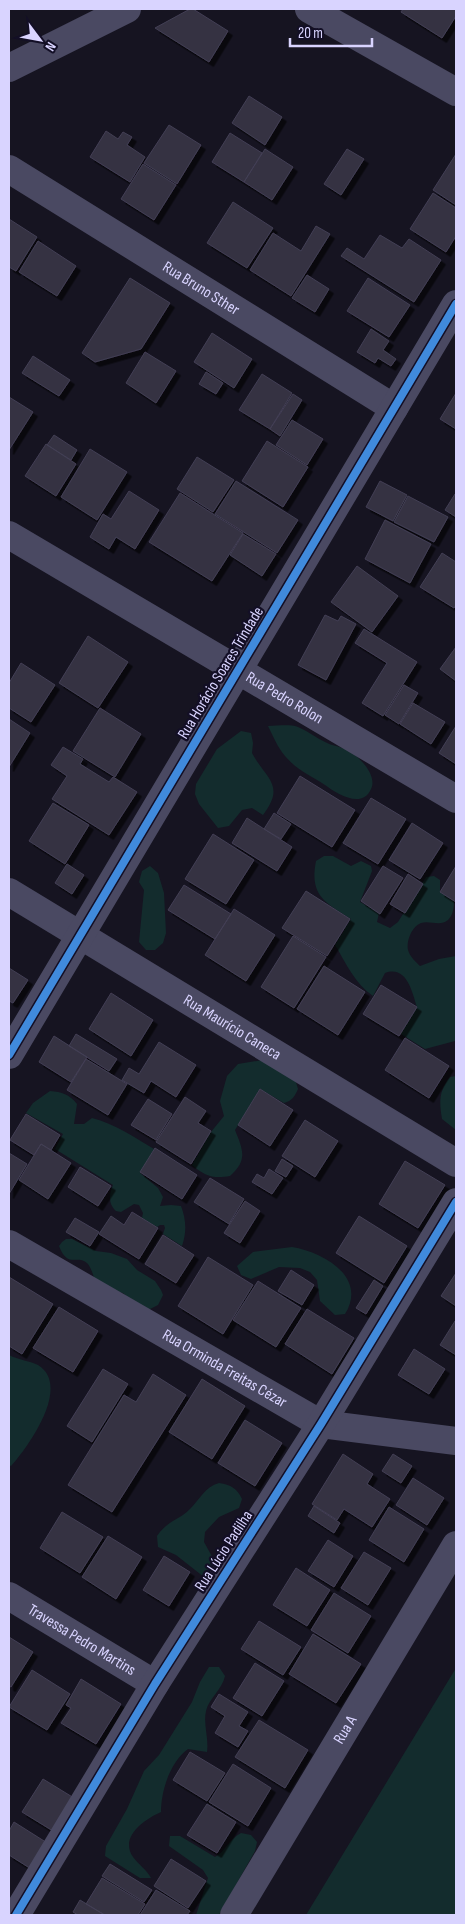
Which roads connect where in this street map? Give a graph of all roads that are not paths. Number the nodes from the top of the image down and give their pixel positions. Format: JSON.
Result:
{"nodes":[{"id":1,"x":127,"y":9,"type":"edge"},
{"id":2,"x":308,"y":9,"type":"edge"},
{"id":3,"x":9,"y":68,"type":"edge"},
{"id":4,"x":456,"y":92,"type":"edge"},
{"id":5,"x":9,"y":169,"type":"edge"},
{"id":6,"x":456,"y":304,"type":"edge"},
{"id":7,"x":394,"y":408,"type":"junction"},
{"id":8,"x":9,"y":535,"type":"edge"},
{"id":9,"x":238,"y":671,"type":"junction"},
{"id":10,"x":456,"y":799,"type":"edge"},
{"id":11,"x":9,"y":892,"type":"edge"},
{"id":12,"x":81,"y":934,"type":"junction"},
{"id":13,"x":9,"y":1055,"type":"edge"},
{"id":14,"x":456,"y":1162,"type":"edge"},
{"id":15,"x":456,"y":1202,"type":"edge"},
{"id":16,"x":9,"y":1244,"type":"edge"},
{"id":17,"x":321,"y":1424,"type":"junction"},
{"id":18,"x":456,"y":1441,"type":"edge"},
{"id":19,"x":456,"y":1545,"type":"edge"},
{"id":20,"x":9,"y":1596,"type":"edge"},
{"id":21,"x":155,"y":1684,"type":"junction"},
{"id":22,"x":16,"y":1915,"type":"edge"},
{"id":23,"x":234,"y":1915,"type":"edge"}],
"edges":[{"from":1,"to":3,"type":"street"},
{"from":2,"to":4,"type":"street"},
{"from":5,"to":7,"type":"street","name":"Rua Bruno Sther"},
{"from":6,"to":7,"type":"street","name":"Rua Horácio Soares Trindade"},
{"from":7,"to":9,"type":"street","name":"Rua Horácio Soares Trindade"},
{"from":8,"to":9,"type":"street","name":"Rua Pedro Rolon"},
{"from":9,"to":10,"type":"street","name":"Rua Pedro Rolon"},
{"from":9,"to":12,"type":"street","name":"Rua Horácio Soares Trindade"},
{"from":11,"to":12,"type":"street","name":"Rua Maurício Caneca"},
{"from":12,"to":13,"type":"street","name":"Rua Horácio Soares Trindade"},
{"from":12,"to":14,"type":"street","name":"Rua Maurício Caneca"},
{"from":15,"to":17,"type":"street","name":"Rua Lúcio Padilha"},
{"from":16,"to":17,"type":"street","name":"Rua Orminda Freitas Cézar"},
{"from":17,"to":18,"type":"street","name":"Rua Orminda Freitas Cézar"},
{"from":17,"to":21,"type":"street","name":"Rua Lúcio Padilha"},
{"from":19,"to":23,"type":"street","name":"Rua A"},
{"from":20,"to":21,"type":"street","name":"Travessa Pedro Martins"},
{"from":21,"to":22,"type":"street","name":"Rua Lúcio Padilha"}]}
